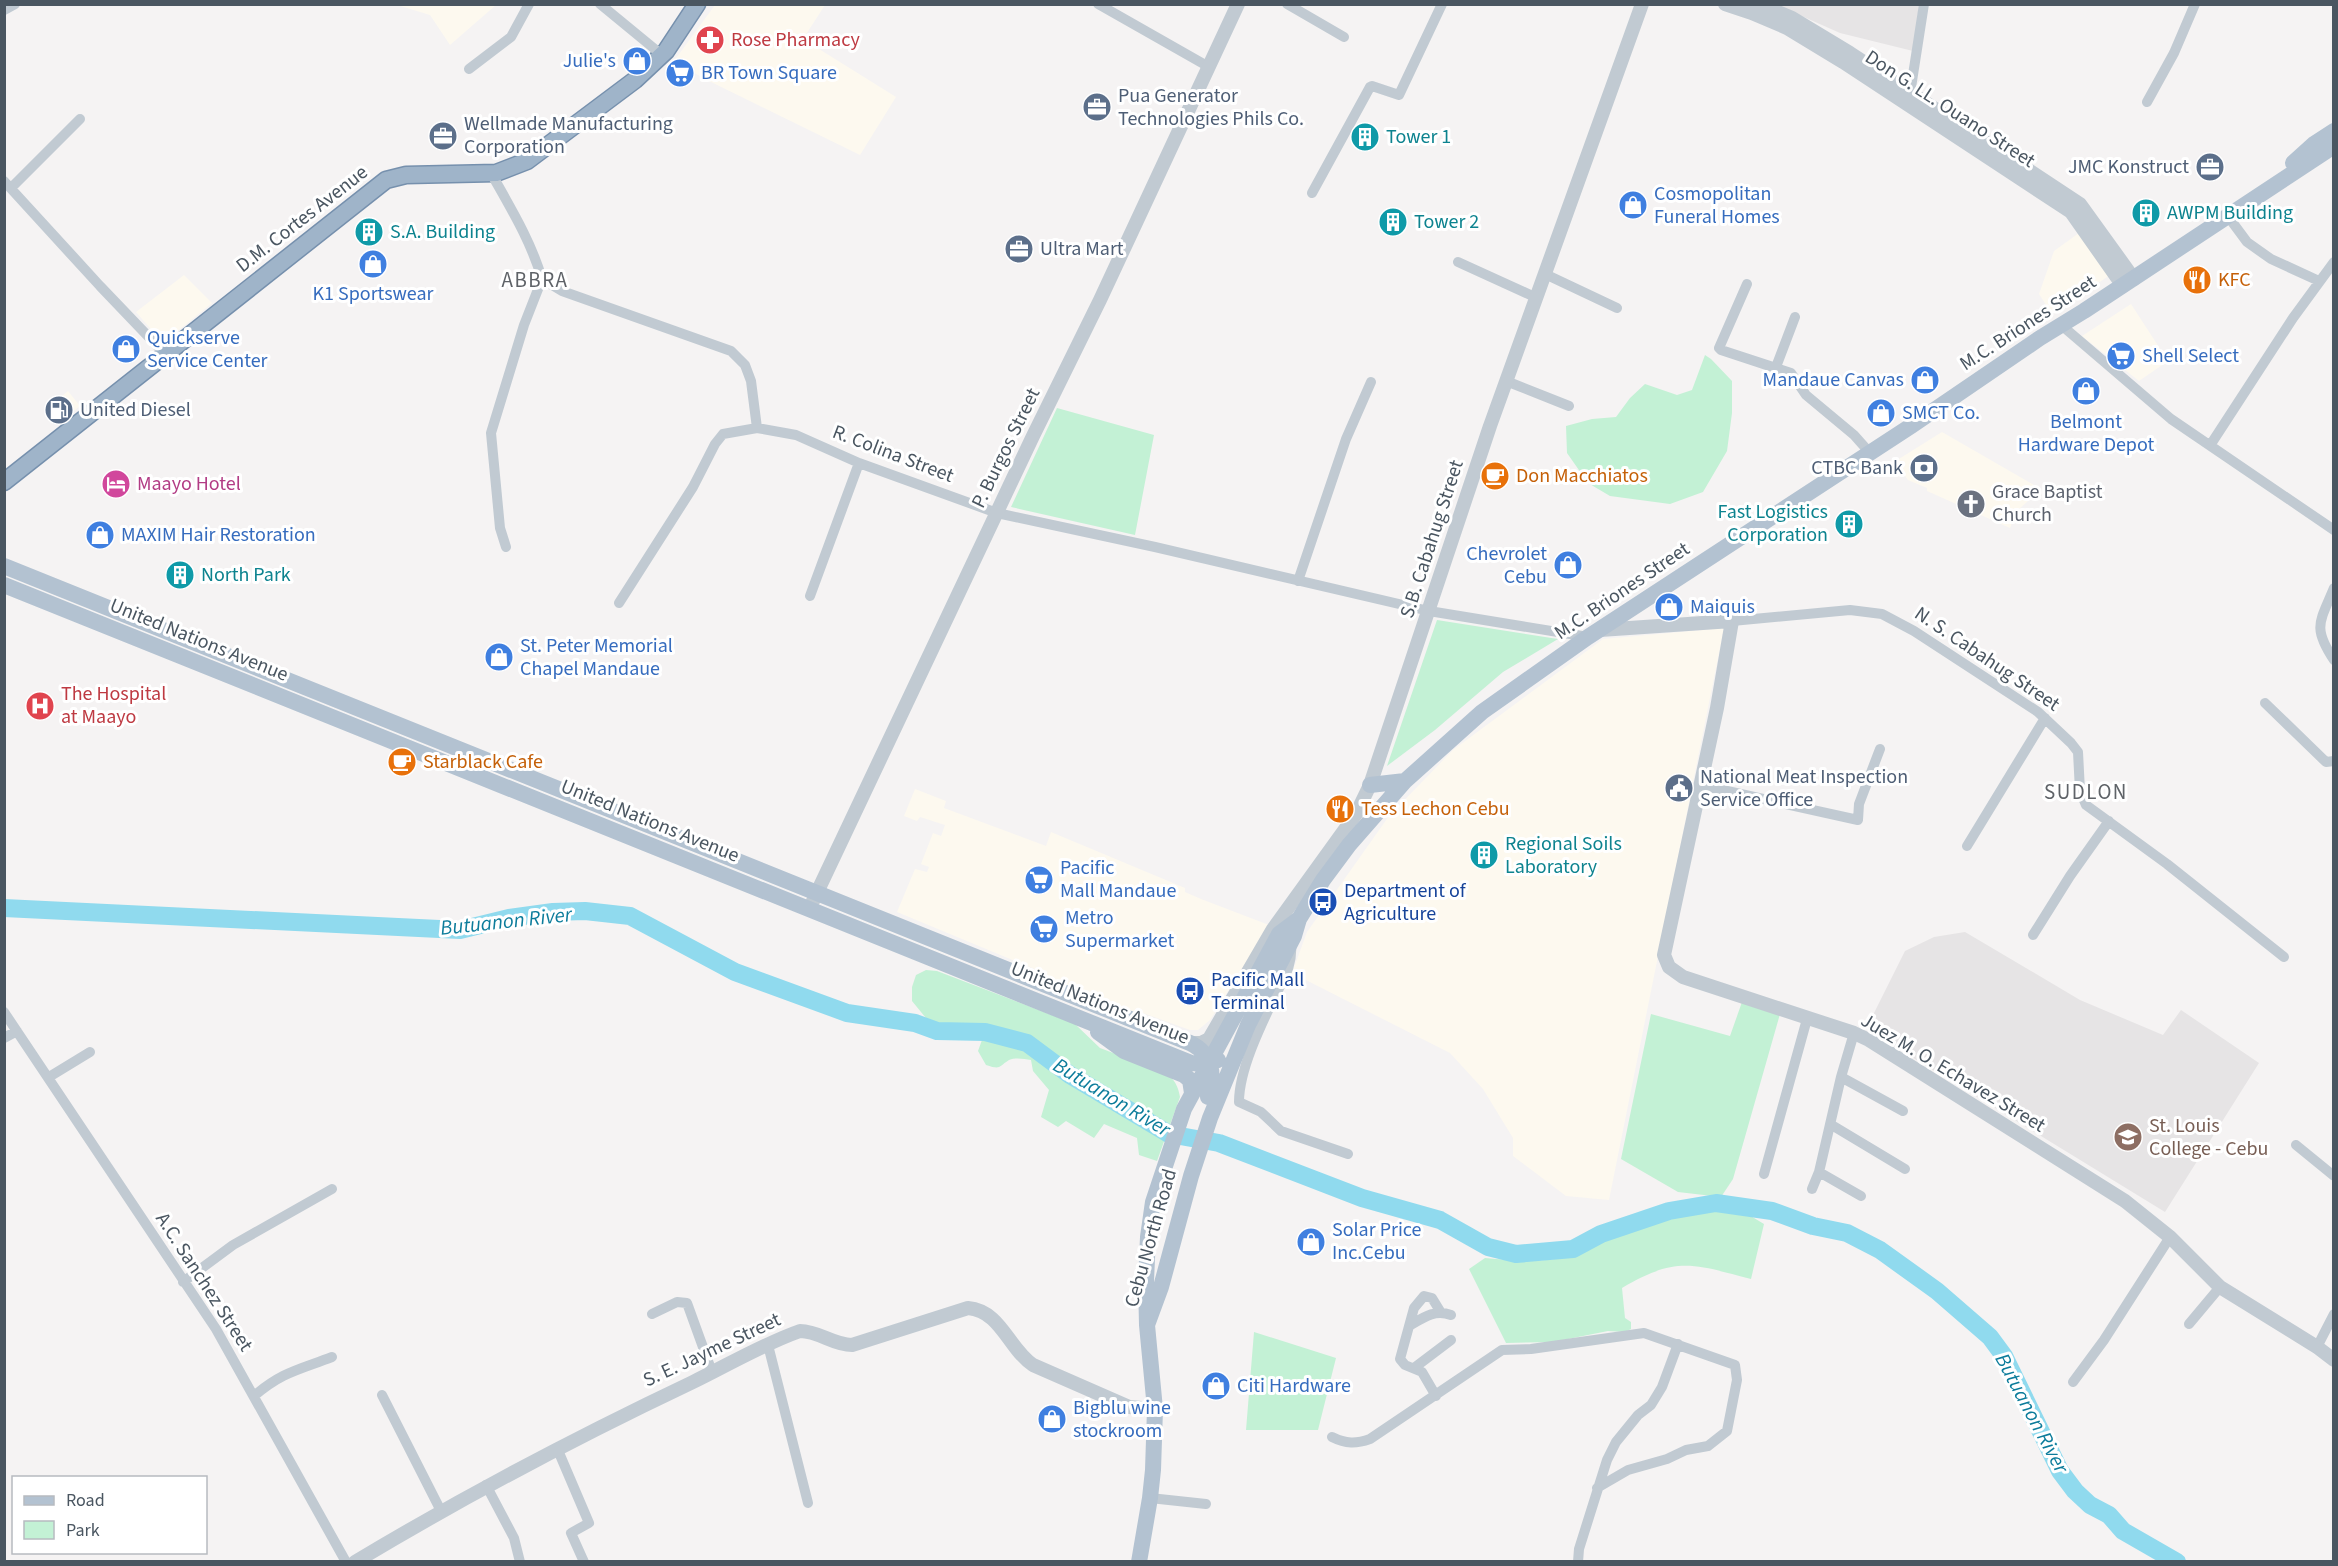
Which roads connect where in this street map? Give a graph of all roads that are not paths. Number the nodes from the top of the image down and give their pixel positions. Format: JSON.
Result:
{"nodes":[{"id":1,"x":15,"y":4,"type":"edge"},
{"id":2,"x":529,"y":4,"type":"edge"},
{"id":3,"x":600,"y":4,"type":"edge"},
{"id":4,"x":696,"y":4,"type":"edge"},
{"id":5,"x":1098,"y":4,"type":"edge"},
{"id":6,"x":1238,"y":4,"type":"edge"},
{"id":7,"x":1287,"y":4,"type":"edge"},
{"id":8,"x":1442,"y":4,"type":"edge"},
{"id":9,"x":1641,"y":4,"type":"edge"},
{"id":10,"x":1725,"y":4,"type":"edge"},
{"id":11,"x":1924,"y":4,"type":"edge"},
{"id":12,"x":2195,"y":4,"type":"edge"},
{"id":13,"x":1756,"y":7,"type":"edge"},
{"id":14,"x":4,"y":10,"type":"edge"},
{"id":15,"x":1344,"y":37,"type":"dead end"},
{"id":16,"x":662,"y":55,"type":"junction"},
{"id":17,"x":1209,"y":66,"type":"junction"},
{"id":18,"x":469,"y":69,"type":"dead end"},
{"id":19,"x":1868,"y":72,"type":"junction"},
{"id":20,"x":1910,"y":94,"type":"junction"},
{"id":21,"x":2147,"y":102,"type":"dead end"},
{"id":22,"x":80,"y":119,"type":"dead end"},
{"id":23,"x":2334,"y":131,"type":"edge"},
{"id":24,"x":1981,"y":146,"type":"junction"},
{"id":25,"x":2329,"y":153,"type":"edge"},
{"id":26,"x":491,"y":173,"type":"junction"},
{"id":27,"x":8,"y":185,"type":"edge"},
{"id":28,"x":1312,"y":193,"type":"dead end"},
{"id":29,"x":2259,"y":194,"type":"junction"},
{"id":30,"x":2227,"y":215,"type":"junction"},
{"id":31,"x":1458,"y":262,"type":"dead end"},
{"id":32,"x":2334,"y":262,"type":"edge"},
{"id":33,"x":1545,"y":274,"type":"junction"},
{"id":34,"x":542,"y":279,"type":"junction"},
{"id":35,"x":2319,"y":281,"type":"junction"},
{"id":36,"x":2128,"y":282,"type":"junction"},
{"id":37,"x":1748,"y":284,"type":"dead end"},
{"id":38,"x":1537,"y":298,"type":"junction"},
{"id":39,"x":1617,"y":308,"type":"dead end"},
{"id":40,"x":1795,"y":317,"type":"dead end"},
{"id":41,"x":2060,"y":324,"type":"junction"},
{"id":42,"x":165,"y":354,"type":"junction"},
{"id":43,"x":1776,"y":368,"type":"junction"},
{"id":44,"x":1506,"y":381,"type":"junction"},
{"id":45,"x":1371,"y":382,"type":"dead end"},
{"id":46,"x":1569,"y":406,"type":"dead end"},
{"id":47,"x":757,"y":428,"type":"junction"},
{"id":48,"x":2211,"y":444,"type":"junction"},
{"id":49,"x":1870,"y":453,"type":"junction"},
{"id":50,"x":859,"y":463,"type":"junction"},
{"id":51,"x":4,"y":482,"type":"edge"},
{"id":52,"x":996,"y":513,"type":"junction"},
{"id":53,"x":2334,"y":530,"type":"edge"},
{"id":54,"x":506,"y":547,"type":"dead end"},
{"id":55,"x":4,"y":566,"type":"edge"},
{"id":56,"x":1298,"y":581,"type":"junction"},
{"id":57,"x":4,"y":585,"type":"edge"},
{"id":58,"x":2334,"y":588,"type":"edge"},
{"id":59,"x":810,"y":596,"type":"dead end"},
{"id":60,"x":619,"y":603,"type":"dead end"},
{"id":61,"x":1429,"y":611,"type":"junction"},
{"id":62,"x":1732,"y":621,"type":"junction"},
{"id":63,"x":1594,"y":633,"type":"junction"},
{"id":64,"x":2334,"y":660,"type":"edge"},
{"id":65,"x":2265,"y":703,"type":"dead end"},
{"id":66,"x":2045,"y":718,"type":"junction"},
{"id":67,"x":1880,"y":748,"type":"dead end"},
{"id":68,"x":2334,"y":761,"type":"edge"},
{"id":69,"x":1405,"y":781,"type":"junction"},
{"id":70,"x":1370,"y":785,"type":"junction"},
{"id":71,"x":1700,"y":785,"type":"junction"},
{"id":72,"x":2109,"y":821,"type":"junction"},
{"id":73,"x":1967,"y":846,"type":"dead end"},
{"id":74,"x":813,"y":900,"type":"junction"},
{"id":75,"x":1299,"y":920,"type":"junction"},
{"id":76,"x":2033,"y":935,"type":"dead end"},
{"id":77,"x":1291,"y":943,"type":"junction"},
{"id":78,"x":2284,"y":957,"type":"dead end"},
{"id":79,"x":4,"y":1012,"type":"edge"},
{"id":80,"x":1076,"y":1016,"type":"junction"},
{"id":81,"x":1807,"y":1019,"type":"junction"},
{"id":82,"x":17,"y":1031,"type":"junction"},
{"id":83,"x":1854,"y":1033,"type":"junction"},
{"id":84,"x":4,"y":1038,"type":"edge"},
{"id":85,"x":1241,"y":1040,"type":"junction"},
{"id":86,"x":1190,"y":1043,"type":"junction"},
{"id":87,"x":90,"y":1052,"type":"dead end"},
{"id":88,"x":1210,"y":1063,"type":"junction"},
{"id":89,"x":49,"y":1077,"type":"junction"},
{"id":90,"x":1841,"y":1077,"type":"junction"},
{"id":91,"x":1192,"y":1093,"type":"junction"},
{"id":92,"x":1903,"y":1111,"type":"dead end"},
{"id":93,"x":1206,"y":1117,"type":"junction"},
{"id":94,"x":1830,"y":1124,"type":"junction"},
{"id":95,"x":2296,"y":1145,"type":"dead end"},
{"id":96,"x":1348,"y":1154,"type":"dead end"},
{"id":97,"x":1905,"y":1169,"type":"dead end"},
{"id":98,"x":1819,"y":1172,"type":"junction"},
{"id":99,"x":1764,"y":1174,"type":"dead end"},
{"id":100,"x":2334,"y":1176,"type":"edge"},
{"id":101,"x":1812,"y":1189,"type":"dead end"},
{"id":102,"x":332,"y":1190,"type":"dead end"},
{"id":103,"x":1861,"y":1196,"type":"dead end"},
{"id":104,"x":2170,"y":1237,"type":"junction"},
{"id":105,"x":183,"y":1282,"type":"junction"},
{"id":106,"x":2220,"y":1287,"type":"junction"},
{"id":107,"x":1440,"y":1311,"type":"junction"},
{"id":108,"x":652,"y":1314,"type":"dead end"},
{"id":109,"x":2334,"y":1314,"type":"edge"},
{"id":110,"x":1451,"y":1315,"type":"dead end"},
{"id":111,"x":2189,"y":1324,"type":"dead end"},
{"id":112,"x":1147,"y":1325,"type":"junction"},
{"id":113,"x":1409,"y":1326,"type":"junction"},
{"id":114,"x":2334,"y":1326,"type":"edge"},
{"id":115,"x":1451,"y":1340,"type":"dead end"},
{"id":116,"x":1678,"y":1344,"type":"junction"},
{"id":117,"x":768,"y":1345,"type":"junction"},
{"id":118,"x":2324,"y":1353,"type":"edge"},
{"id":119,"x":332,"y":1357,"type":"dead end"},
{"id":120,"x":1414,"y":1368,"type":"junction"},
{"id":121,"x":712,"y":1372,"type":"junction"},
{"id":122,"x":2073,"y":1382,"type":"dead end"},
{"id":123,"x":382,"y":1395,"type":"dead end"},
{"id":124,"x":254,"y":1396,"type":"junction"},
{"id":125,"x":1436,"y":1396,"type":"junction"},
{"id":126,"x":1155,"y":1409,"type":"junction"},
{"id":127,"x":1332,"y":1437,"type":"dead end"},
{"id":128,"x":557,"y":1448,"type":"junction"},
{"id":129,"x":486,"y":1485,"type":"junction"},
{"id":130,"x":1597,"y":1488,"type":"junction"},
{"id":131,"x":1150,"y":1498,"type":"junction"},
{"id":132,"x":808,"y":1503,"type":"dead end"},
{"id":133,"x":1206,"y":1504,"type":"dead end"},
{"id":134,"x":441,"y":1511,"type":"junction"},
{"id":135,"x":346,"y":1562,"type":"edge"},
{"id":136,"x":355,"y":1562,"type":"edge"},
{"id":137,"x":520,"y":1562,"type":"edge"},
{"id":138,"x":584,"y":1562,"type":"edge"},
{"id":139,"x":1139,"y":1562,"type":"edge"},
{"id":140,"x":1578,"y":1562,"type":"edge"}],
"edges":[{"from":1,"to":14,"type":"street"},
{"from":2,"to":18,"type":"street"},
{"from":3,"to":16,"type":"street"},
{"from":4,"to":16,"type":"highway","name":"D.M. Cortes Avenue"},
{"from":5,"to":17,"type":"street"},
{"from":6,"to":17,"type":"street","name":"P. Burgos Street"},
{"from":7,"to":15,"type":"street"},
{"from":8,"to":28,"type":"street"},
{"from":9,"to":33,"type":"street","name":"S.B. Cabahug Street"},
{"from":10,"to":13,"type":"street","name":"Don G. LL. Ouano Street"},
{"from":11,"to":20,"type":"street"},
{"from":12,"to":21,"type":"street"},
{"from":13,"to":19,"type":"street","name":"Don G. LL. Ouano Street"},
{"from":16,"to":26,"type":"highway","name":"D.M. Cortes Avenue"},
{"from":17,"to":52,"type":"street","name":"P. Burgos Street"},
{"from":19,"to":20,"type":"street","name":"Don G. LL. Ouano Street"},
{"from":19,"to":24,"type":"street","name":"Don G. LL. Ouano Street"},
{"from":20,"to":24,"type":"street","name":"Don G. LL. Ouano Street"},
{"from":22,"to":27,"type":"street"},
{"from":23,"to":29,"type":"main road","name":"M.C. Briones Street"},
{"from":24,"to":36,"type":"street","name":"Don G. LL. Ouano Street"},
{"from":25,"to":29,"type":"main road","name":"M.C. Briones Street"},
{"from":26,"to":34,"type":"street"},
{"from":26,"to":42,"type":"highway","name":"D.M. Cortes Avenue"},
{"from":27,"to":42,"type":"street"},
{"from":29,"to":30,"type":"main road","name":"M.C. Briones Street"},
{"from":30,"to":35,"type":"street"},
{"from":30,"to":36,"type":"main road","name":"M.C. Briones Street"},
{"from":31,"to":38,"type":"street"},
{"from":32,"to":35,"type":"street"},
{"from":33,"to":38,"type":"street","name":"S.B. Cabahug Street"},
{"from":33,"to":39,"type":"street"},
{"from":34,"to":47,"type":"street"},
{"from":34,"to":54,"type":"street"},
{"from":35,"to":48,"type":"street"},
{"from":36,"to":41,"type":"main road","name":"M.C. Briones Street"},
{"from":37,"to":43,"type":"street"},
{"from":38,"to":44,"type":"street","name":"S.B. Cabahug Street"},
{"from":40,"to":43,"type":"street"},
{"from":41,"to":48,"type":"street"},
{"from":41,"to":49,"type":"main road","name":"M.C. Briones Street"},
{"from":42,"to":51,"type":"highway","name":"D.M. Cortes Avenue"},
{"from":43,"to":49,"type":"street"},
{"from":44,"to":46,"type":"street"},
{"from":44,"to":61,"type":"street","name":"S.B. Cabahug Street"},
{"from":45,"to":56,"type":"street"},
{"from":47,"to":50,"type":"street","name":"R. Colina Street"},
{"from":47,"to":60,"type":"street"},
{"from":48,"to":53,"type":"street"},
{"from":49,"to":63,"type":"main road","name":"M.C. Briones Street"},
{"from":50,"to":52,"type":"street","name":"R. Colina Street"},
{"from":50,"to":59,"type":"street"},
{"from":52,"to":56,"type":"street","name":"R. Colina Street"},
{"from":52,"to":74,"type":"street","name":"P. Burgos Street"},
{"from":55,"to":74,"type":"main road","name":"United Nations Avenue"},
{"from":56,"to":61,"type":"street","name":"R. Colina Street"},
{"from":57,"to":74,"type":"main road","name":"United Nations Avenue"},
{"from":58,"to":64,"type":"street"},
{"from":61,"to":63,"type":"street","name":"R. Colina Street"},
{"from":61,"to":70,"type":"street","name":"S.B. Cabahug Street"},
{"from":62,"to":63,"type":"street","name":"N. S. Cabahug Street"},
{"from":62,"to":66,"type":"street","name":"N. S. Cabahug Street"},
{"from":62,"to":71,"type":"street","name":"Juez M. O. Echavez Street"},
{"from":63,"to":69,"type":"main road","name":"M.C. Briones Street"},
{"from":65,"to":68,"type":"street"},
{"from":66,"to":72,"type":"street","name":"N. S. Cabahug Street"},
{"from":66,"to":73,"type":"street"},
{"from":67,"to":71,"type":"street"},
{"from":69,"to":70,"type":"main road"},
{"from":69,"to":75,"type":"main road","name":"M.C. Briones Street"},
{"from":70,"to":86,"type":"street","name":"S.B. Cabahug Street"},
{"from":71,"to":81,"type":"street","name":"Juez M. O. Echavez Street"},
{"from":72,"to":76,"type":"street"},
{"from":72,"to":78,"type":"street","name":"N. S. Cabahug Street"},
{"from":74,"to":80,"type":"main road","name":"United Nations Avenue"},
{"from":74,"to":86,"type":"main road","name":"United Nations Avenue"},
{"from":75,"to":77,"type":"main road","name":"M.C. Briones Street"},
{"from":75,"to":88,"type":"main road","name":"M.C. Briones Street"},
{"from":77,"to":85,"type":"main road","name":"M.C. Briones Street"},
{"from":77,"to":96,"type":"street"},
{"from":79,"to":82,"type":"street","name":"A.C. Sanchez Street"},
{"from":80,"to":88,"type":"main road","name":"United Nations Avenue"},
{"from":80,"to":91,"type":"main road"},
{"from":81,"to":83,"type":"street","name":"Juez M. O. Echavez Street"},
{"from":81,"to":99,"type":"street"},
{"from":82,"to":84,"type":"street"},
{"from":82,"to":89,"type":"street","name":"A.C. Sanchez Street"},
{"from":83,"to":90,"type":"street"},
{"from":83,"to":104,"type":"street","name":"Juez M. O. Echavez Street"},
{"from":85,"to":88,"type":"main road"},
{"from":85,"to":93,"type":"main road","name":"Cebu North Road"},
{"from":86,"to":88,"type":"main road"},
{"from":87,"to":89,"type":"street"},
{"from":88,"to":91,"type":"main road","name":"M.C. Briones Street"},
{"from":88,"to":93,"type":"main road"},
{"from":89,"to":105,"type":"street","name":"A.C. Sanchez Street"},
{"from":90,"to":92,"type":"street"},
{"from":90,"to":94,"type":"street"},
{"from":91,"to":112,"type":"main road","name":"Cebu North Road"},
{"from":93,"to":112,"type":"main road","name":"Cebu North Road"},
{"from":94,"to":97,"type":"street"},
{"from":94,"to":98,"type":"street"},
{"from":95,"to":100,"type":"street"},
{"from":98,"to":101,"type":"street"},
{"from":98,"to":103,"type":"street"},
{"from":102,"to":105,"type":"street"},
{"from":104,"to":106,"type":"street","name":"Juez M. O. Echavez Street"},
{"from":104,"to":122,"type":"street"},
{"from":105,"to":124,"type":"street","name":"A.C. Sanchez Street"},
{"from":106,"to":111,"type":"street"},
{"from":106,"to":118,"type":"street","name":"Juez M. O. Echavez Street"},
{"from":107,"to":110,"type":"street"},
{"from":107,"to":113,"type":"street"},
{"from":107,"to":113,"type":"street"},
{"from":108,"to":121,"type":"street"},
{"from":109,"to":118,"type":"street"},
{"from":112,"to":126,"type":"main road"},
{"from":113,"to":120,"type":"street"},
{"from":114,"to":118,"type":"street"},
{"from":115,"to":120,"type":"street"},
{"from":116,"to":125,"type":"street"},
{"from":116,"to":130,"type":"street"},
{"from":116,"to":130,"type":"street"},
{"from":117,"to":121,"type":"street","name":"S. E. Jayme Street"},
{"from":117,"to":126,"type":"street","name":"S. E. Jayme Street"},
{"from":117,"to":132,"type":"street"},
{"from":119,"to":124,"type":"street"},
{"from":120,"to":125,"type":"street"},
{"from":121,"to":128,"type":"street","name":"S. E. Jayme Street"},
{"from":123,"to":134,"type":"street"},
{"from":124,"to":135,"type":"street","name":"A.C. Sanchez Street"},
{"from":125,"to":127,"type":"street"},
{"from":126,"to":131,"type":"main road"},
{"from":128,"to":129,"type":"street","name":"S. E. Jayme Street"},
{"from":128,"to":138,"type":"street"},
{"from":129,"to":134,"type":"street","name":"S. E. Jayme Street"},
{"from":129,"to":137,"type":"street"},
{"from":130,"to":140,"type":"street"},
{"from":131,"to":133,"type":"street"},
{"from":131,"to":139,"type":"main road"},
{"from":134,"to":136,"type":"street","name":"S. E. Jayme Street"}]}
